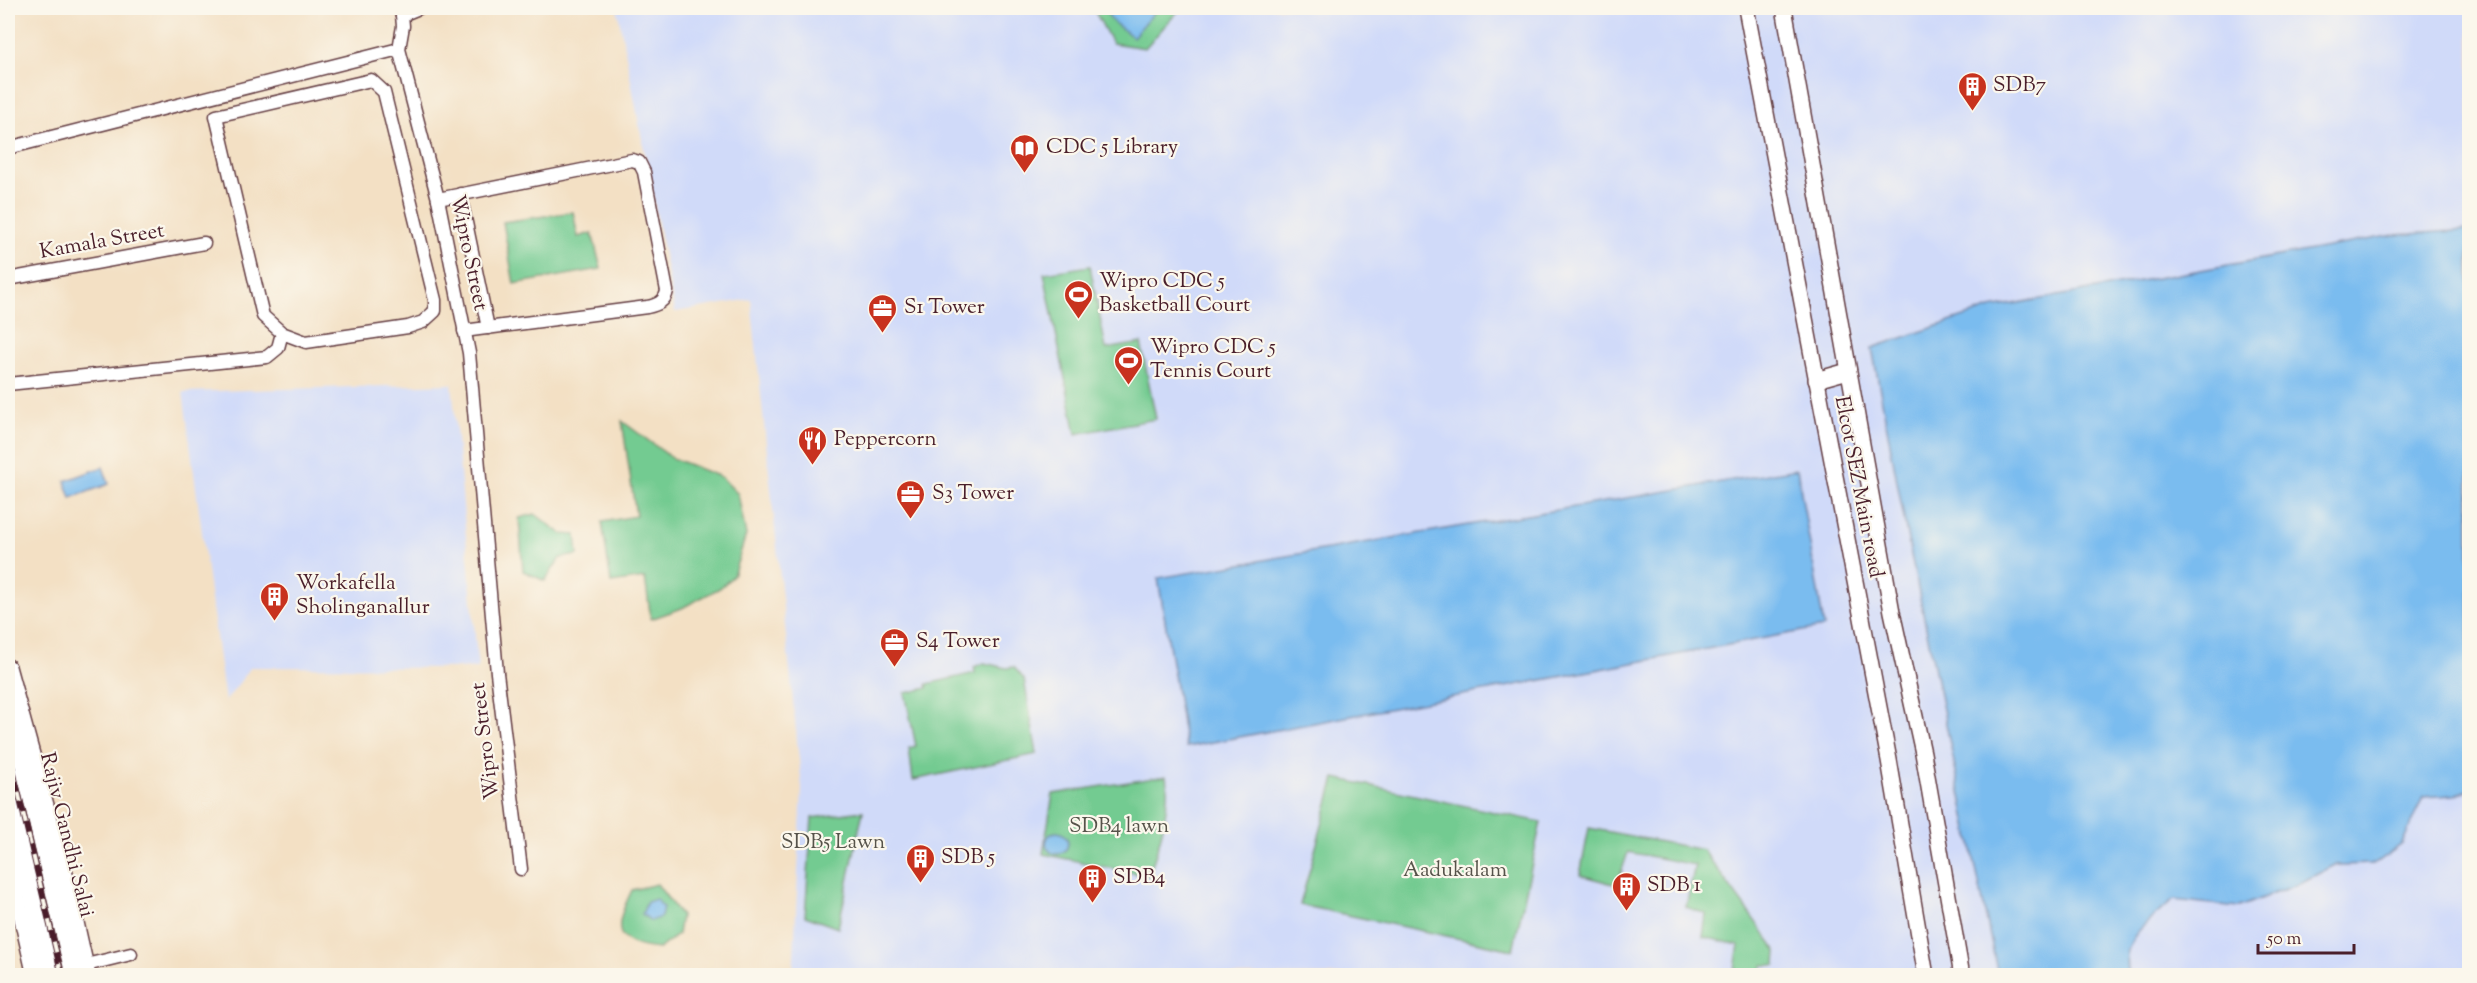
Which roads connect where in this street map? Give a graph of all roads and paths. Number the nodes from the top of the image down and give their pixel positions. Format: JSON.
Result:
{"nodes":[{"id":1,"x":419,"y":8,"type":"edge"},
{"id":2,"x":1746,"y":8,"type":"edge"},
{"id":3,"x":1784,"y":8,"type":"edge"},
{"id":4,"x":401,"y":11,"type":"edge"},
{"id":5,"x":399,"y":49,"type":"junction"},
{"id":6,"x":211,"y":96,"type":"junction"},
{"id":7,"x":216,"y":116,"type":"junction"},
{"id":8,"x":8,"y":148,"type":"edge"},
{"id":9,"x":460,"y":194,"type":"junction"},
{"id":10,"x":438,"y":199,"type":"junction"},
{"id":11,"x":204,"y":243,"type":"dead end"},
{"id":12,"x":8,"y":279,"type":"edge"},
{"id":13,"x":488,"y":328,"type":"junction"},
{"id":14,"x":464,"y":331,"type":"junction"},
{"id":15,"x":282,"y":333,"type":"junction"},
{"id":16,"x":1848,"y":371,"type":"junction"},
{"id":17,"x":1816,"y":380,"type":"junction"},
{"id":18,"x":8,"y":384,"type":"edge"},
{"id":19,"x":8,"y":667,"type":"edge"},
{"id":20,"x":9,"y":715,"type":"edge"},
{"id":21,"x":8,"y":798,"type":"edge"},
{"id":22,"x":8,"y":857,"type":"edge"},
{"id":23,"x":521,"y":869,"type":"dead end"},
{"id":24,"x":131,"y":954,"type":"dead end"},
{"id":25,"x":81,"y":971,"type":"edge"},
{"id":26,"x":46,"y":975,"type":"edge"},
{"id":27,"x":1926,"y":975,"type":"edge"},
{"id":28,"x":1962,"y":975,"type":"edge"}],
"edges":[{"from":1,"to":4,"type":"street"},
{"from":2,"to":17,"type":"street","name":"Elcot SEZ Main road"},
{"from":3,"to":16,"type":"street","name":"Elcot SEZ Main road"},
{"from":4,"to":5,"type":"street"},
{"from":5,"to":6,"type":"street"},
{"from":5,"to":10,"type":"street","name":"Wipro Street"},
{"from":6,"to":7,"type":"street"},
{"from":6,"to":8,"type":"street"},
{"from":7,"to":15,"type":"street"},
{"from":7,"to":15,"type":"street"},
{"from":9,"to":10,"type":"street"},
{"from":9,"to":13,"type":"street"},
{"from":9,"to":13,"type":"street"},
{"from":10,"to":14,"type":"street","name":"Wipro Street"},
{"from":11,"to":12,"type":"street","name":"Kamala Street"},
{"from":13,"to":14,"type":"street"},
{"from":14,"to":23,"type":"street","name":"Wipro Street"},
{"from":15,"to":18,"type":"street"},
{"from":16,"to":17,"type":"street"},
{"from":16,"to":28,"type":"street","name":"Elcot SEZ Main road"},
{"from":17,"to":27,"type":"street","name":"Elcot SEZ Main road"},
{"from":19,"to":25,"type":"street"},
{"from":20,"to":25,"type":"main road","name":"Rajiv Gandhi Salai"},
{"from":21,"to":26,"type":"main road"},
{"from":22,"to":26,"type":"street"},
{"from":24,"to":25,"type":"street"},
{"from":25,"to":26,"type":"main road"}]}
